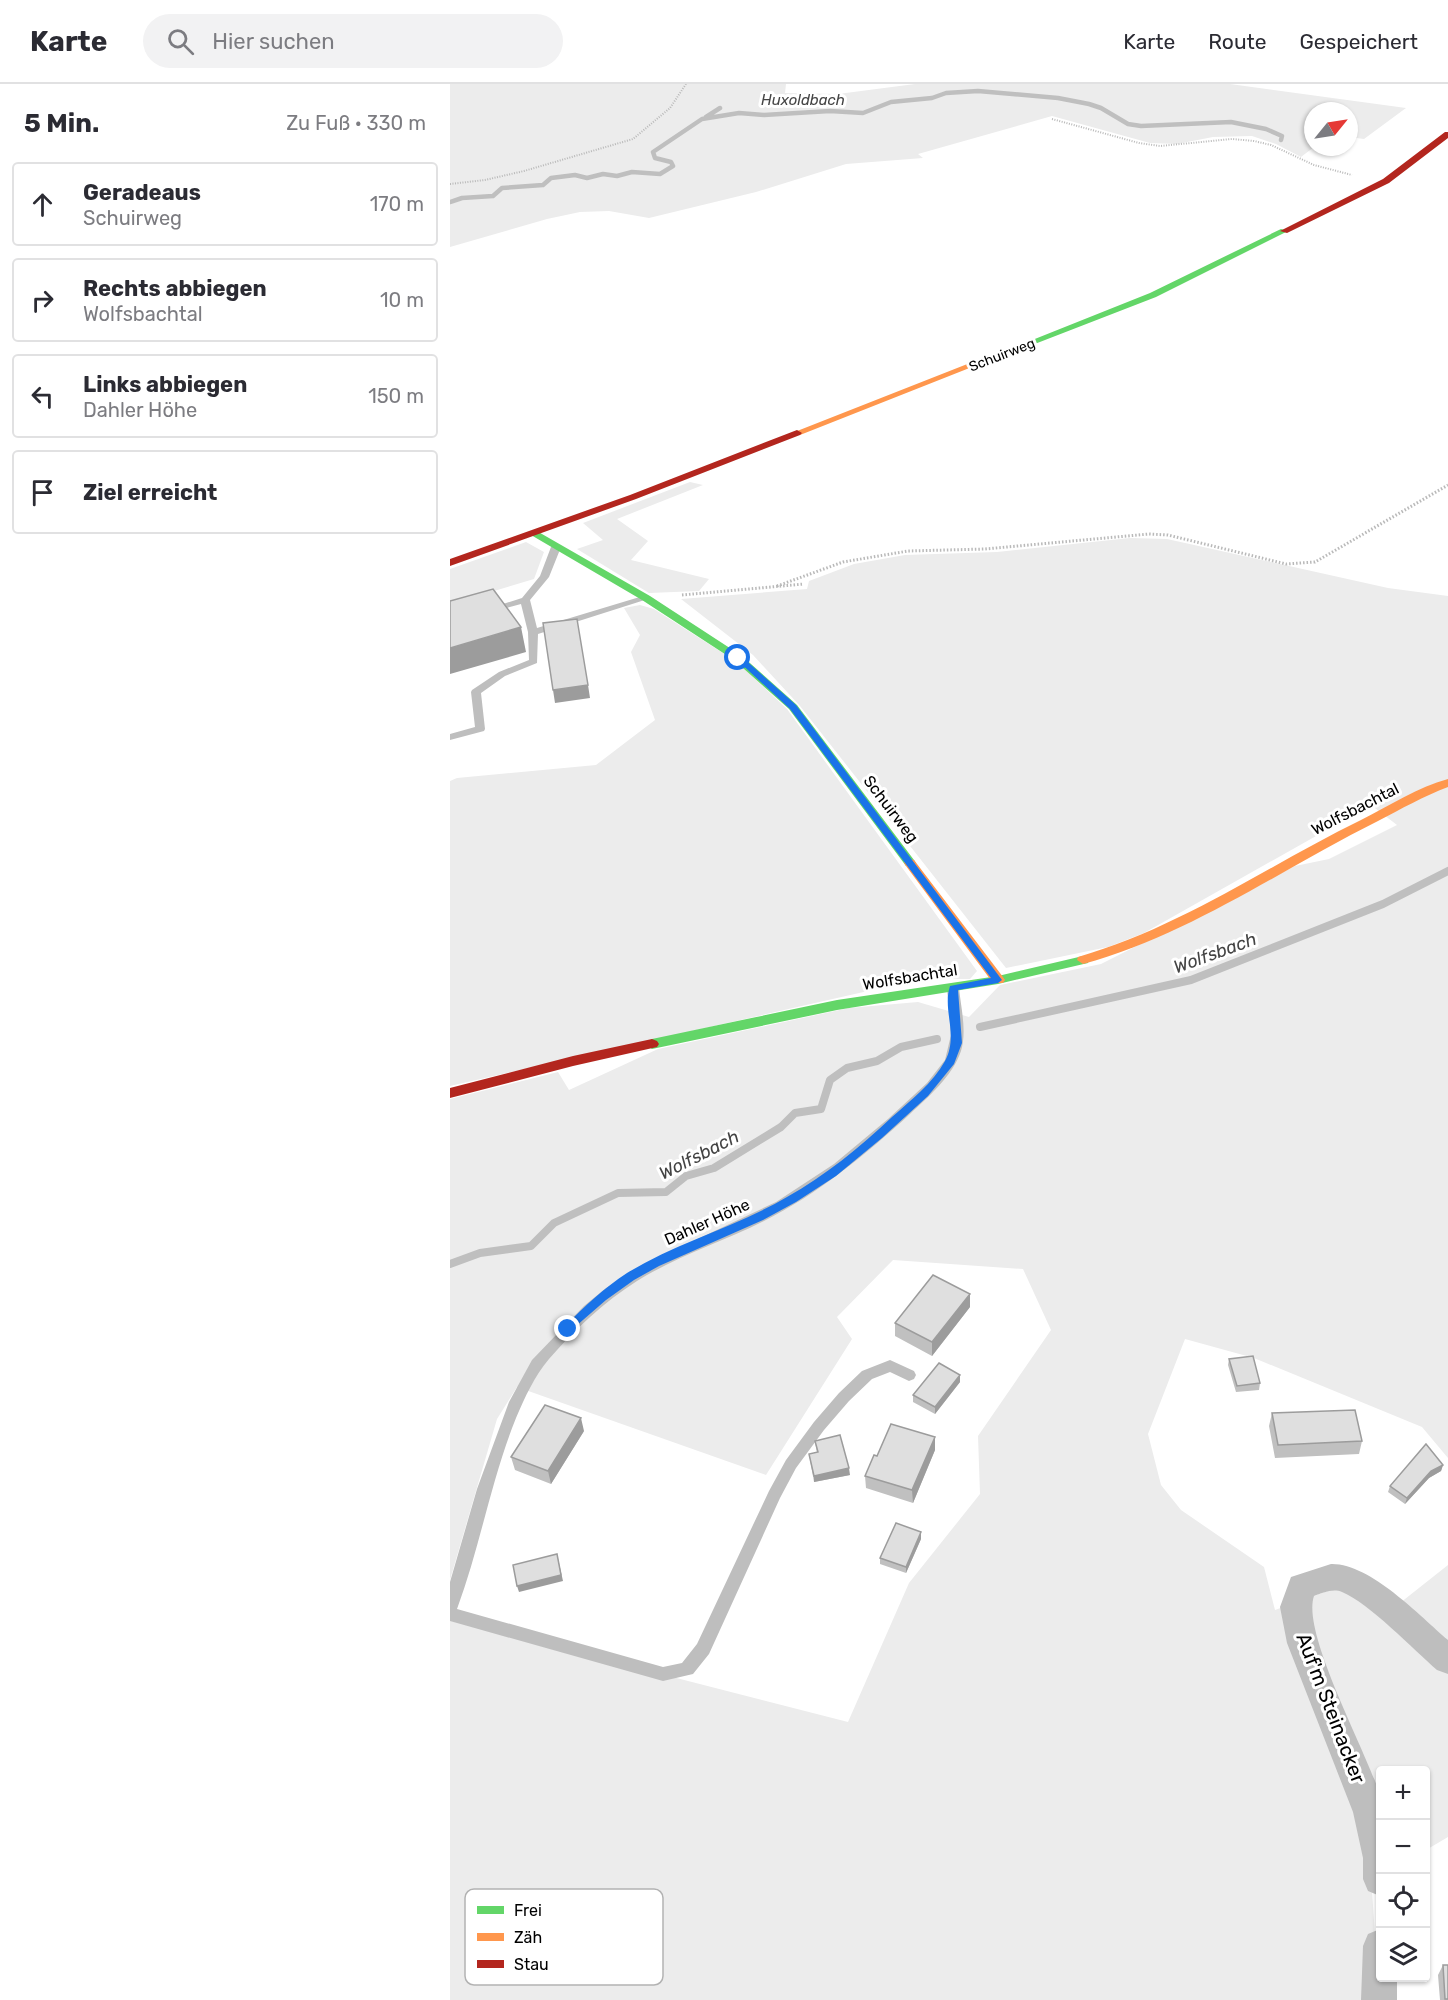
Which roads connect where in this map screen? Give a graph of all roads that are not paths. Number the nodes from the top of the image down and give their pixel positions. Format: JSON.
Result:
{"nodes":[{"id":1,"x":1448,"y":134,"type":"edge"},
{"id":2,"x":535,"y":533,"type":"junction"},
{"id":3,"x":556,"y":547,"type":"junction"},
{"id":4,"x":450,"y":563,"type":"edge"},
{"id":5,"x":646,"y":598,"type":"junction"},
{"id":6,"x":525,"y":600,"type":"junction"},
{"id":7,"x":482,"y":612,"type":"edge"},
{"id":8,"x":533,"y":632,"type":"junction"},
{"id":9,"x":450,"y":737,"type":"edge"},
{"id":10,"x":1448,"y":783,"type":"edge"},
{"id":11,"x":998,"y":980,"type":"junction"},
{"id":12,"x":953,"y":988,"type":"junction"},
{"id":13,"x":450,"y":1093,"type":"edge"},
{"id":14,"x":909,"y":1376,"type":"dead end"},
{"id":15,"x":450,"y":1607,"type":"edge"},
{"id":16,"x":450,"y":1614,"type":"edge"},
{"id":17,"x":1448,"y":1660,"type":"edge"},
{"id":18,"x":1380,"y":1874,"type":"edge"},
{"id":19,"x":1379,"y":1982,"type":"edge"},
{"id":20,"x":1379,"y":2000,"type":"edge"}],
"edges":[{"from":1,"to":2,"type":"street","name":"Schuirweg"},
{"from":2,"to":3,"type":"street","name":"Schuirweg"},
{"from":2,"to":4,"type":"street","name":"Schuirweg"},
{"from":3,"to":5,"type":"street","name":"Schuirweg"},
{"from":3,"to":6,"type":"lane"},
{"from":5,"to":8,"type":"lane"},
{"from":5,"to":11,"type":"street","name":"Schuirweg"},
{"from":6,"to":7,"type":"lane"},
{"from":6,"to":8,"type":"lane"},
{"from":8,"to":9,"type":"lane"},
{"from":10,"to":11,"type":"street","name":"Wolfsbachtal"},
{"from":11,"to":12,"type":"street","name":"Wolfsbachtal"},
{"from":12,"to":13,"type":"street","name":"Wolfsbachtal"},
{"from":12,"to":15,"type":"lane","name":"Dahler Höhe"},
{"from":14,"to":16,"type":"lane"},
{"from":17,"to":18,"type":"street","name":"Auf'm Steinacker"},
{"from":19,"to":20,"type":"street"}]}
